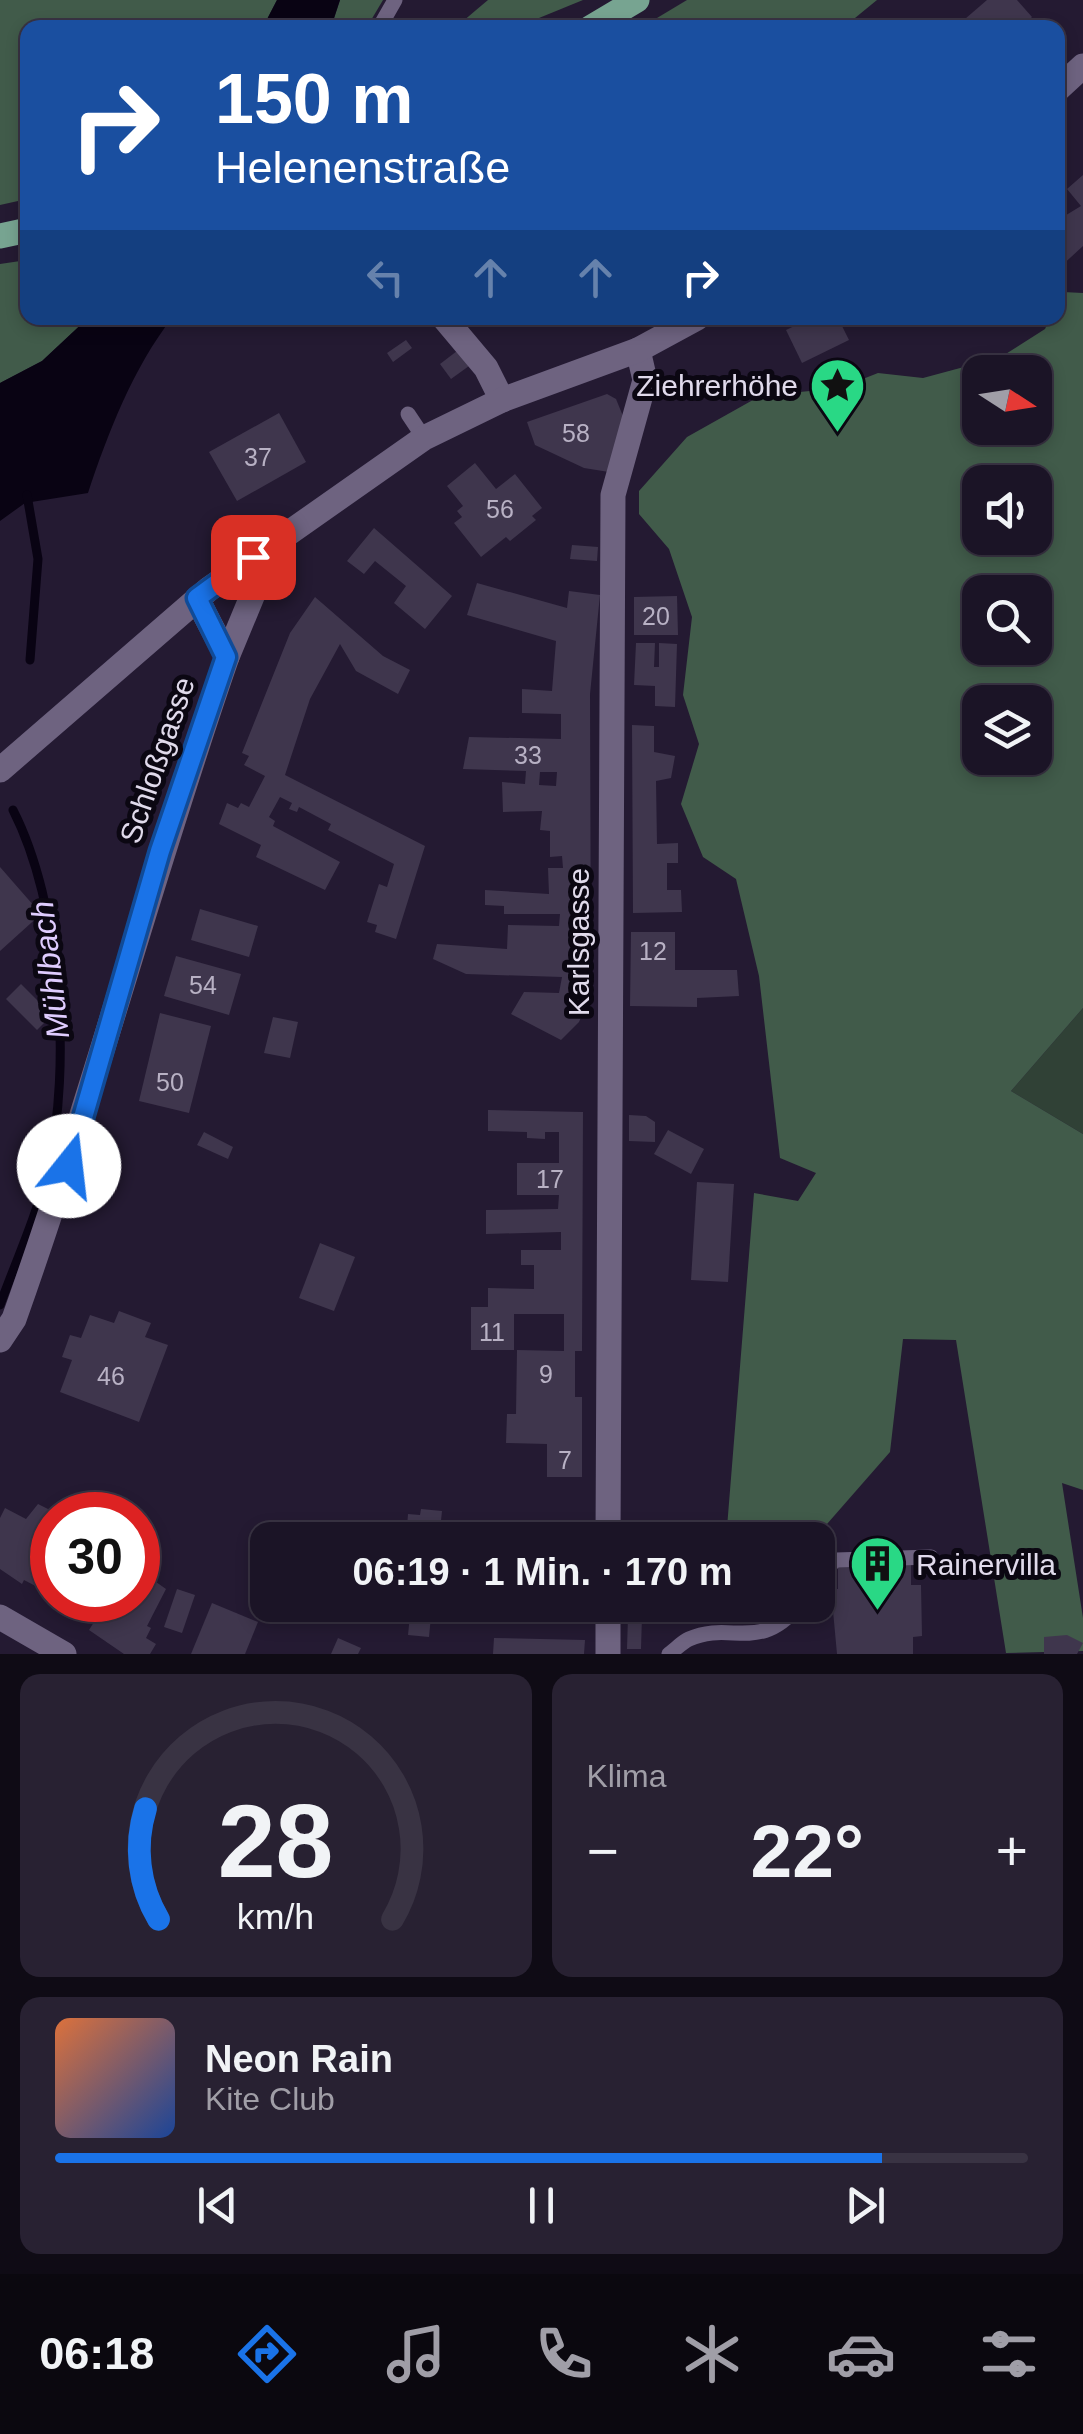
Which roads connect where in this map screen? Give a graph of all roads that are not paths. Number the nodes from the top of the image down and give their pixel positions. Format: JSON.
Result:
{"nodes":[{"id":1,"x":637,"y":0,"type":"edge"},
{"id":2,"x":603,"y":20,"type":"edge"},
{"id":3,"x":450,"y":325,"type":"edge"},
{"id":4,"x":684,"y":325,"type":"edge"},
{"id":5,"x":638,"y":350,"type":"junction"},
{"id":6,"x":502,"y":400,"type":"junction"},
{"id":7,"x":408,"y":414,"type":"dead end"},
{"id":8,"x":424,"y":438,"type":"junction"},
{"id":9,"x":274,"y":541,"type":"junction"},
{"id":10,"x":197,"y":598,"type":"junction"},
{"id":11,"x":226,"y":657,"type":"junction"},
{"id":12,"x":0,"y":770,"type":"edge"},
{"id":13,"x":0,"y":1340,"type":"edge"},
{"id":14,"x":608,"y":1522,"type":"edge"},
{"id":15,"x":930,"y":1557,"type":"dead end"},
{"id":16,"x":835,"y":1561,"type":"edge"},
{"id":17,"x":0,"y":1617,"type":"edge"},
{"id":18,"x":608,"y":1622,"type":"edge"},
{"id":19,"x":783,"y":1622,"type":"edge"},
{"id":20,"x":64,"y":1654,"type":"edge"},
{"id":21,"x":608,"y":1654,"type":"edge"},
{"id":22,"x":669,"y":1654,"type":"edge"}],
"edges":[{"from":1,"to":2,"type":"main road"},
{"from":3,"to":6,"type":"street"},
{"from":4,"to":5,"type":"street"},
{"from":5,"to":6,"type":"street"},
{"from":5,"to":14,"type":"street","name":"Karlsgasse"},
{"from":6,"to":8,"type":"street"},
{"from":7,"to":8,"type":"lane"},
{"from":8,"to":9,"type":"street"},
{"from":9,"to":10,"type":"street"},
{"from":9,"to":11,"type":"street","name":"Schloßgasse"},
{"from":10,"to":11,"type":"street","name":"Schloßgasse"},
{"from":10,"to":12,"type":"street"},
{"from":11,"to":13,"type":"street","name":"Schloßgasse"},
{"from":15,"to":16,"type":"lane"},
{"from":17,"to":20,"type":"street"},
{"from":18,"to":21,"type":"street"},
{"from":19,"to":22,"type":"lane"}]}
